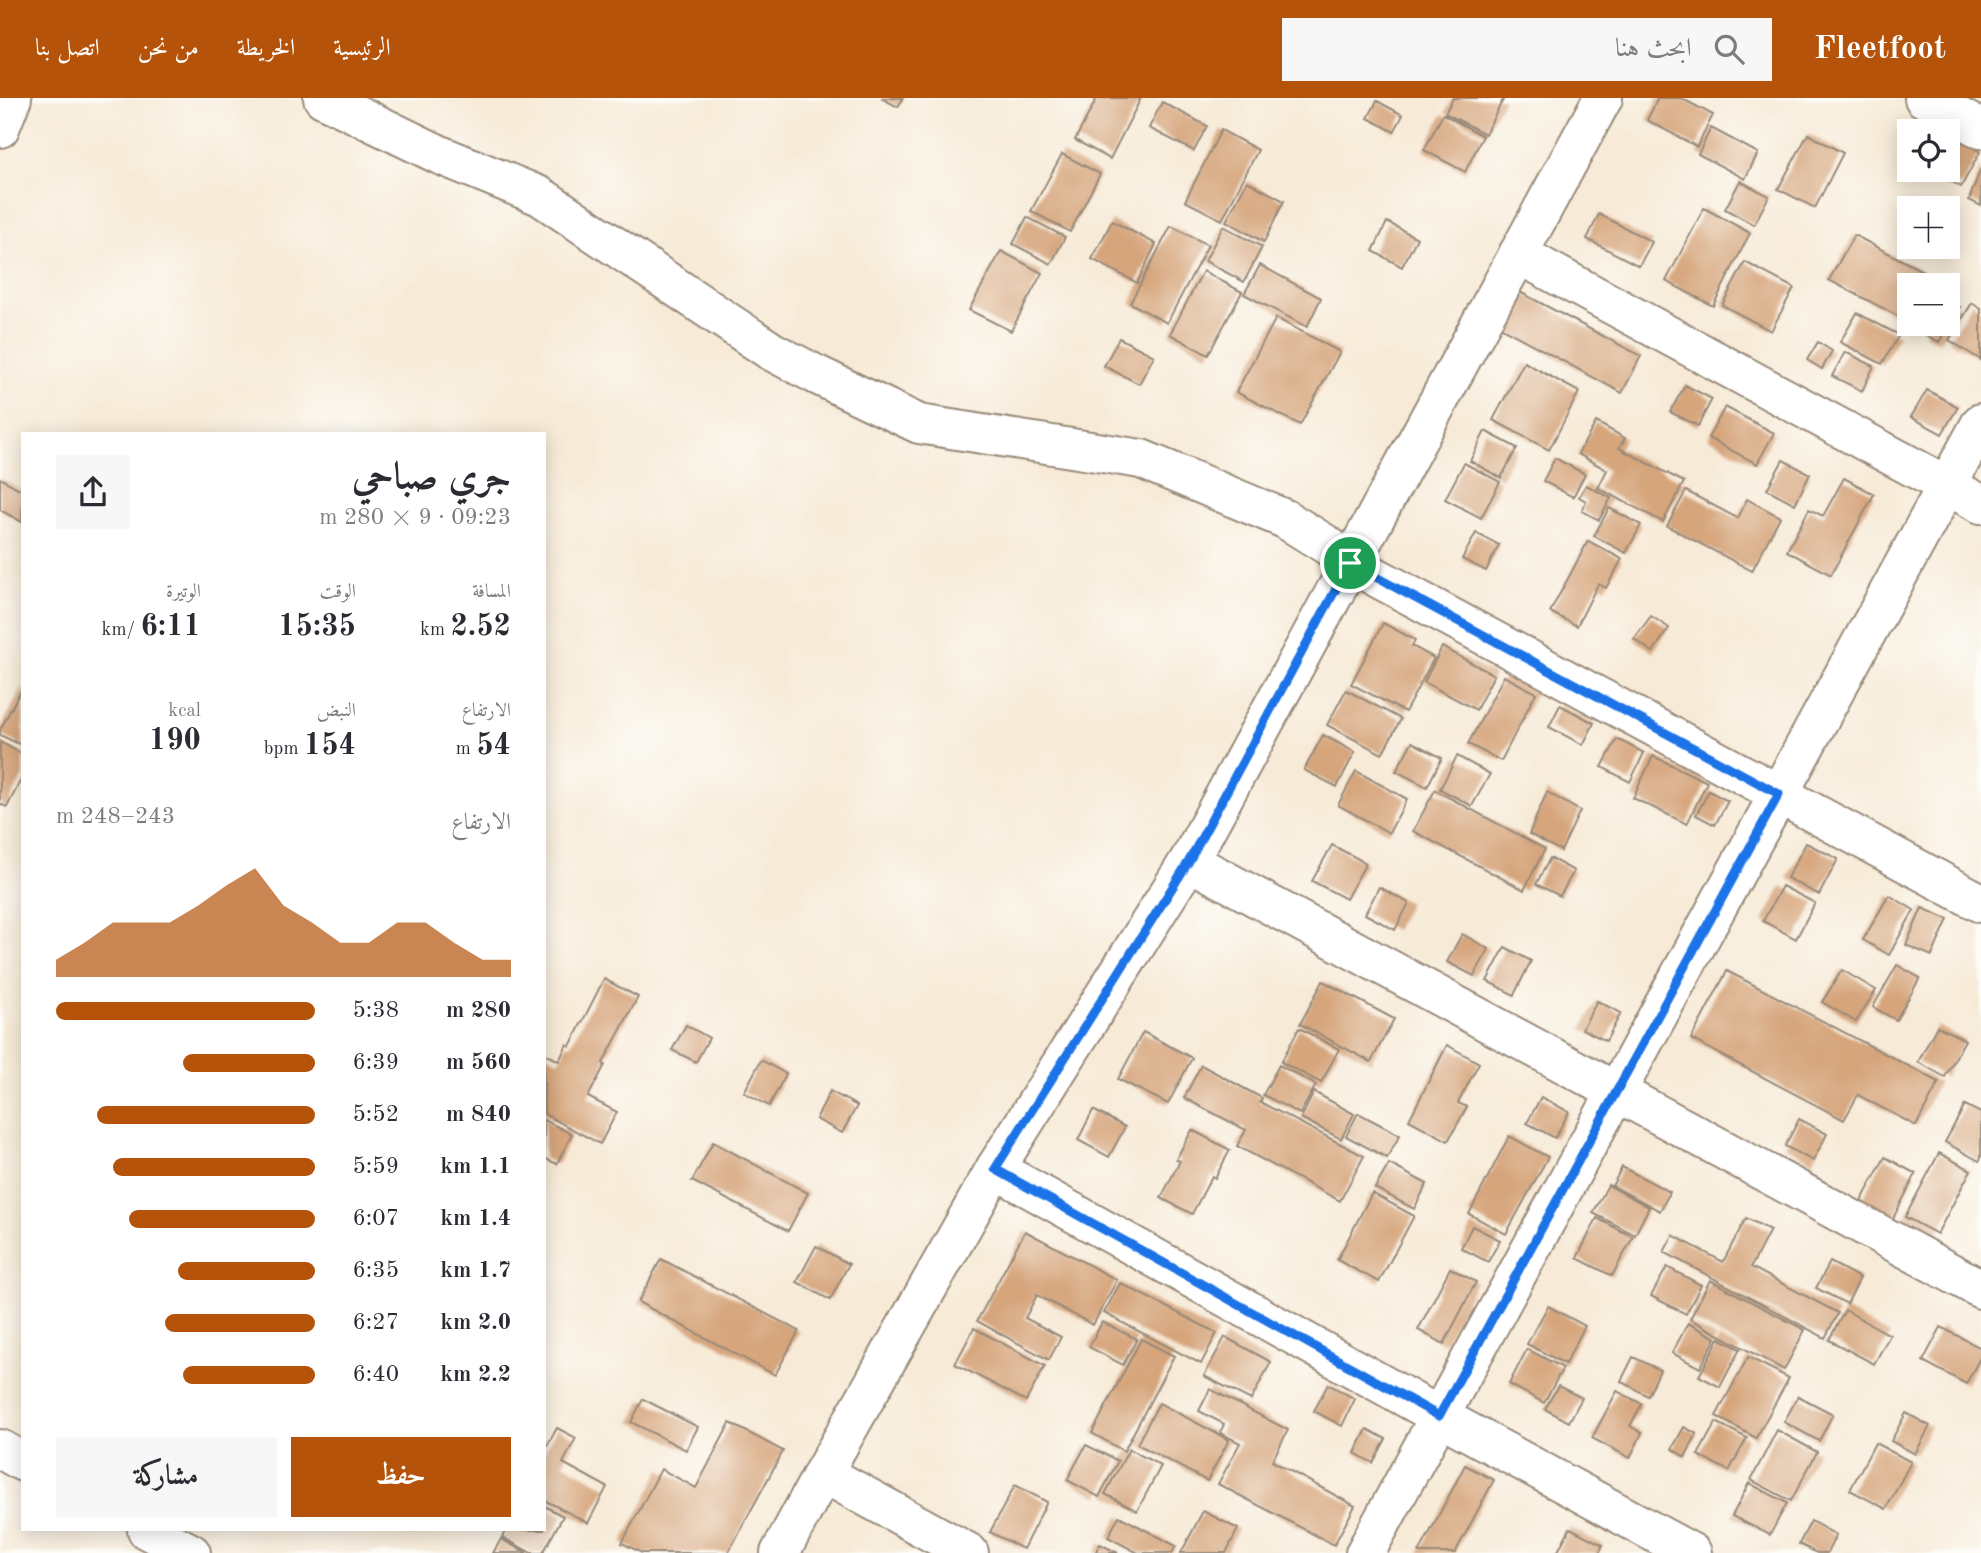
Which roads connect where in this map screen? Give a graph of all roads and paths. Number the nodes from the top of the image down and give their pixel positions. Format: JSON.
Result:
{"nodes":[{"id":1,"x":12,"y":98,"type":"edge"},
{"id":2,"x":323,"y":98,"type":"edge"},
{"id":3,"x":1603,"y":98,"type":"edge"},
{"id":4,"x":1924,"y":98,"type":"edge"},
{"id":5,"x":0,"y":128,"type":"edge"},
{"id":6,"x":1981,"y":129,"type":"edge"},
{"id":7,"x":1518,"y":254,"type":"junction"},
{"id":8,"x":1981,"y":423,"type":"edge"},
{"id":9,"x":1947,"y":486,"type":"junction"},
{"id":10,"x":1981,"y":504,"type":"edge"},
{"id":11,"x":1350,"y":563,"type":"junction"},
{"id":12,"x":1779,"y":794,"type":"junction"},
{"id":13,"x":1189,"y":861,"type":"junction"},
{"id":14,"x":1981,"y":904,"type":"edge"},
{"id":15,"x":1616,"y":1092,"type":"junction"},
{"id":16,"x":995,"y":1169,"type":"junction"},
{"id":17,"x":1981,"y":1289,"type":"edge"},
{"id":18,"x":1439,"y":1416,"type":"junction"},
{"id":19,"x":0,"y":1449,"type":"edge"},
{"id":20,"x":21,"y":1461,"type":"edge"},
{"id":21,"x":823,"y":1473,"type":"junction"},
{"id":22,"x":149,"y":1531,"type":"edge"},
{"id":23,"x":191,"y":1553,"type":"edge"},
{"id":24,"x":780,"y":1553,"type":"edge"},
{"id":25,"x":969,"y":1553,"type":"edge"},
{"id":26,"x":1365,"y":1553,"type":"edge"},
{"id":27,"x":1692,"y":1553,"type":"edge"}],
"edges":[{"from":1,"to":5,"type":"street"},
{"from":2,"to":11,"type":"street"},
{"from":3,"to":7,"type":"street"},
{"from":4,"to":6,"type":"street"},
{"from":7,"to":9,"type":"street"},
{"from":7,"to":11,"type":"street"},
{"from":8,"to":9,"type":"street"},
{"from":9,"to":10,"type":"street"},
{"from":9,"to":12,"type":"street"},
{"from":11,"to":12,"type":"street"},
{"from":11,"to":13,"type":"street"},
{"from":12,"to":14,"type":"street"},
{"from":12,"to":15,"type":"street"},
{"from":13,"to":15,"type":"street"},
{"from":13,"to":16,"type":"street"},
{"from":15,"to":17,"type":"street"},
{"from":15,"to":18,"type":"street"},
{"from":16,"to":18,"type":"street"},
{"from":16,"to":21,"type":"street"},
{"from":18,"to":26,"type":"street"},
{"from":18,"to":27,"type":"street"},
{"from":19,"to":20,"type":"street"},
{"from":21,"to":24,"type":"street"},
{"from":21,"to":25,"type":"street"},
{"from":22,"to":23,"type":"street"}]}
